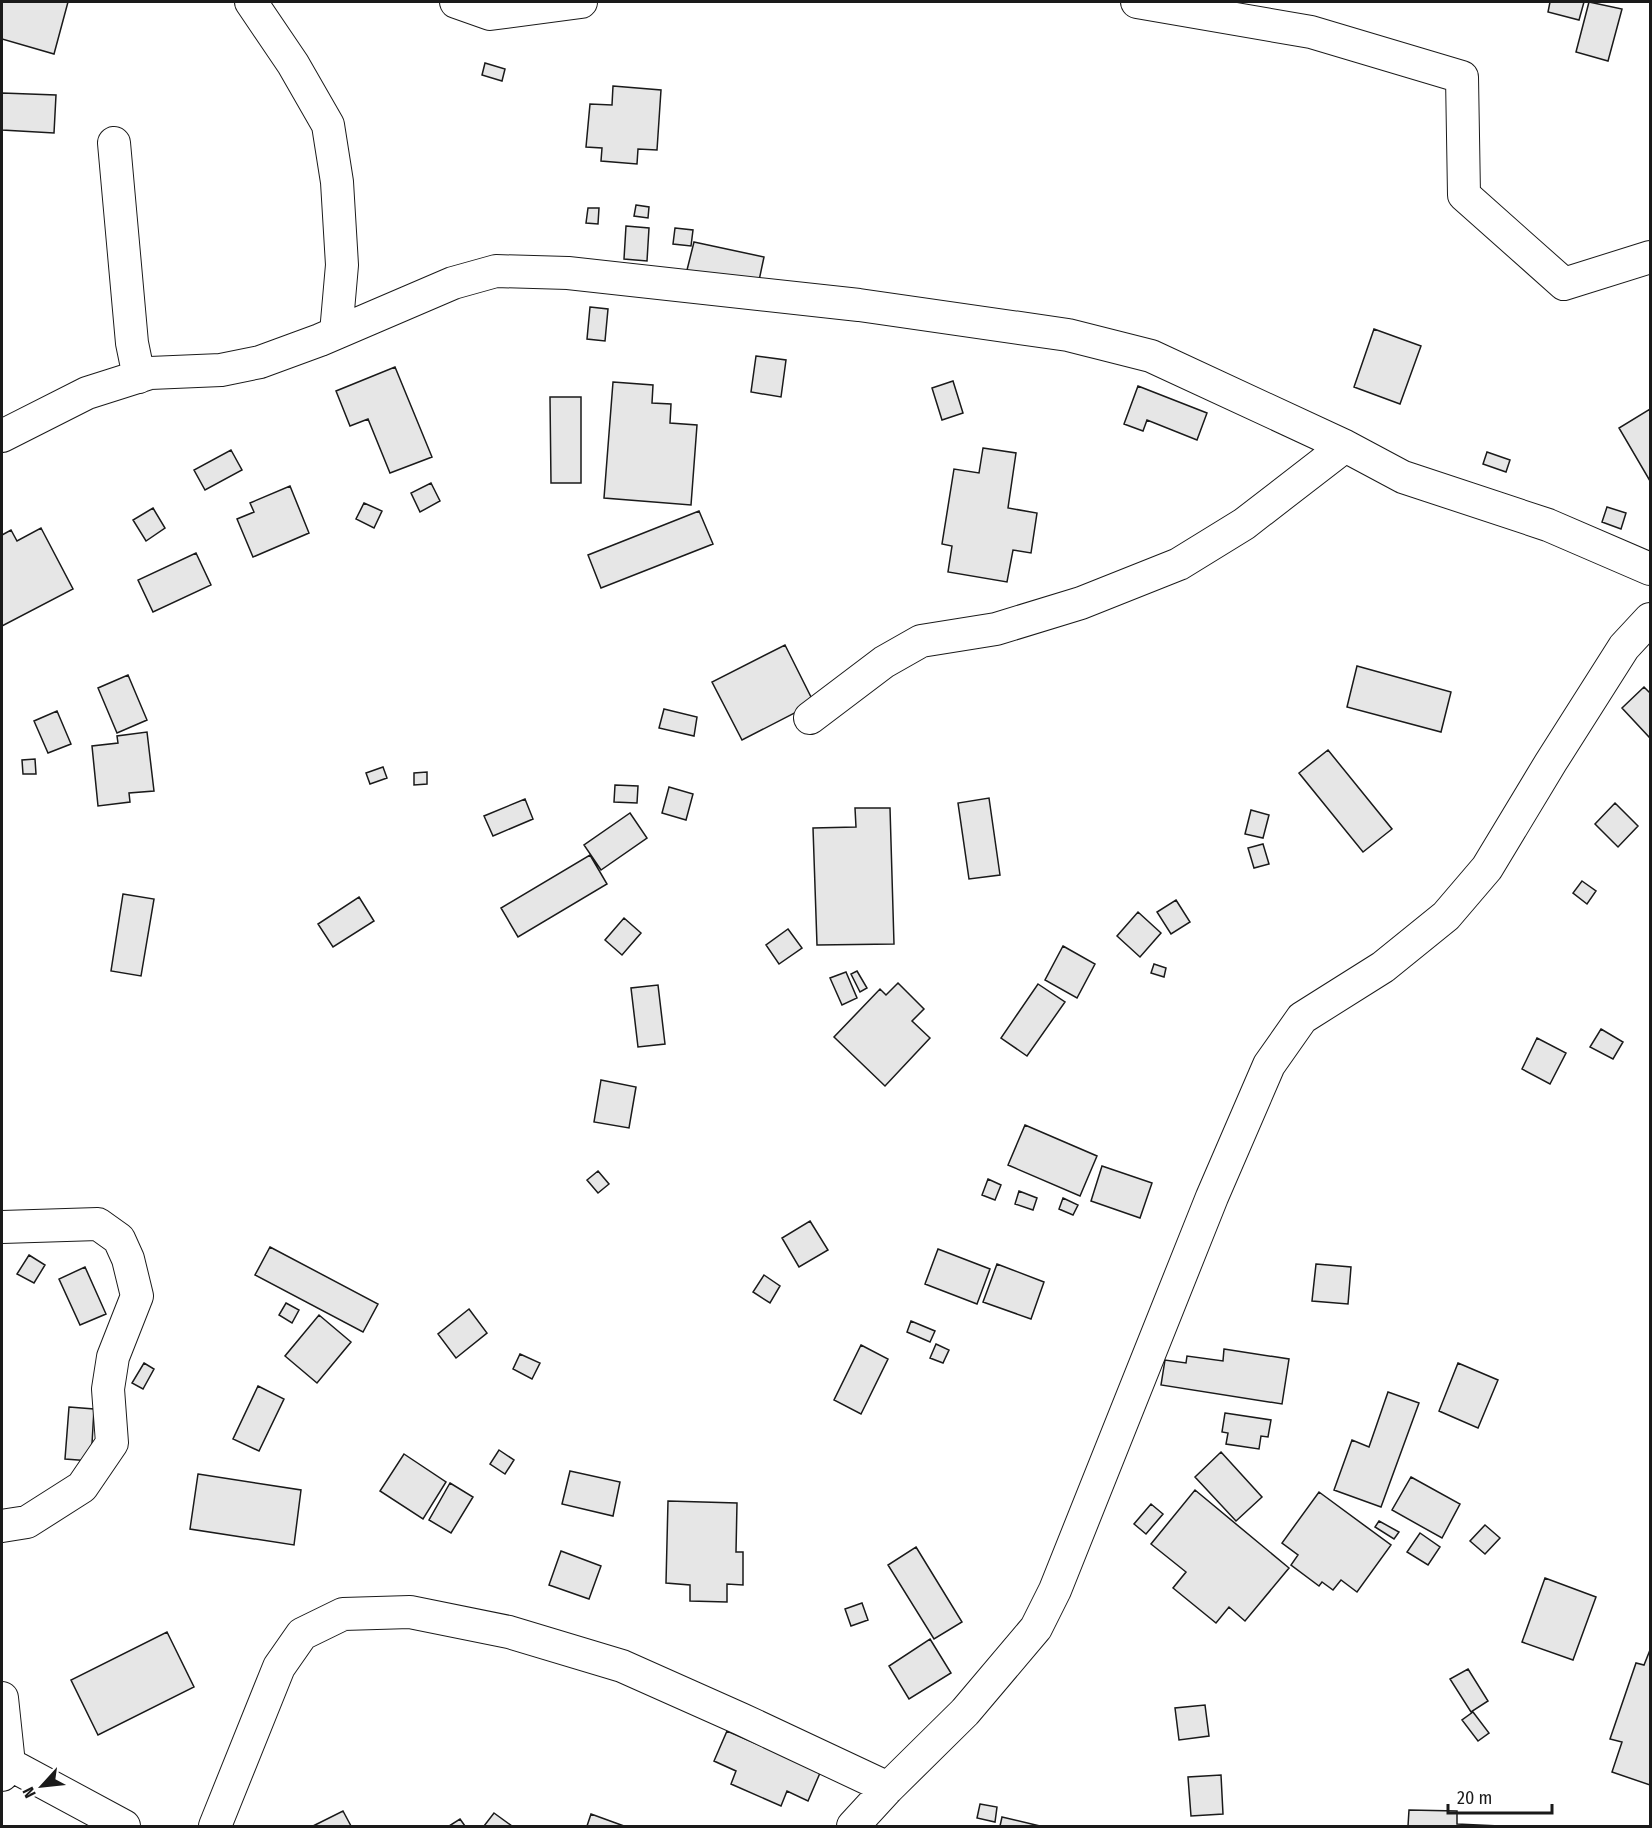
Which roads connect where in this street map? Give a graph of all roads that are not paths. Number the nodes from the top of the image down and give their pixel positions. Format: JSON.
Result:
{"nodes":[{"id":1,"x":252,"y":2,"type":"edge"},
{"id":2,"x":456,"y":2,"type":"edge"},
{"id":3,"x":581,"y":2,"type":"edge"},
{"id":4,"x":1137,"y":2,"type":"edge"},
{"id":5,"x":114,"y":143,"type":"dead end"},
{"id":6,"x":1650,"y":257,"type":"edge"},
{"id":7,"x":336,"y":333,"type":"junction"},
{"id":8,"x":139,"y":377,"type":"junction"},
{"id":9,"x":3,"y":431,"type":"edge"},
{"id":10,"x":1345,"y":446,"type":"junction"},
{"id":11,"x":1650,"y":569,"type":"edge"},
{"id":12,"x":1650,"y":619,"type":"edge"},
{"id":13,"x":810,"y":718,"type":"dead end"},
{"id":14,"x":2,"y":1227,"type":"edge"},
{"id":15,"x":2,"y":1526,"type":"edge"},
{"id":16,"x":2,"y":1698,"type":"edge"},
{"id":17,"x":5,"y":1770,"type":"edge"},
{"id":18,"x":888,"y":1788,"type":"junction"},
{"id":19,"x":124,"y":1827,"type":"edge"},
{"id":20,"x":215,"y":1827,"type":"edge"},
{"id":21,"x":853,"y":1827,"type":"edge"}],
"edges":[{"from":1,"to":7,"type":"street"},
{"from":2,"to":3,"type":"street"},
{"from":4,"to":6,"type":"street"},
{"from":5,"to":8,"type":"street"},
{"from":7,"to":8,"type":"street"},
{"from":7,"to":10,"type":"street"},
{"from":8,"to":9,"type":"street"},
{"from":10,"to":11,"type":"street"},
{"from":10,"to":13,"type":"street"},
{"from":12,"to":18,"type":"street"},
{"from":14,"to":15,"type":"street"},
{"from":16,"to":17,"type":"street"},
{"from":17,"to":19,"type":"street"},
{"from":18,"to":20,"type":"street"},
{"from":18,"to":21,"type":"street"}]}
